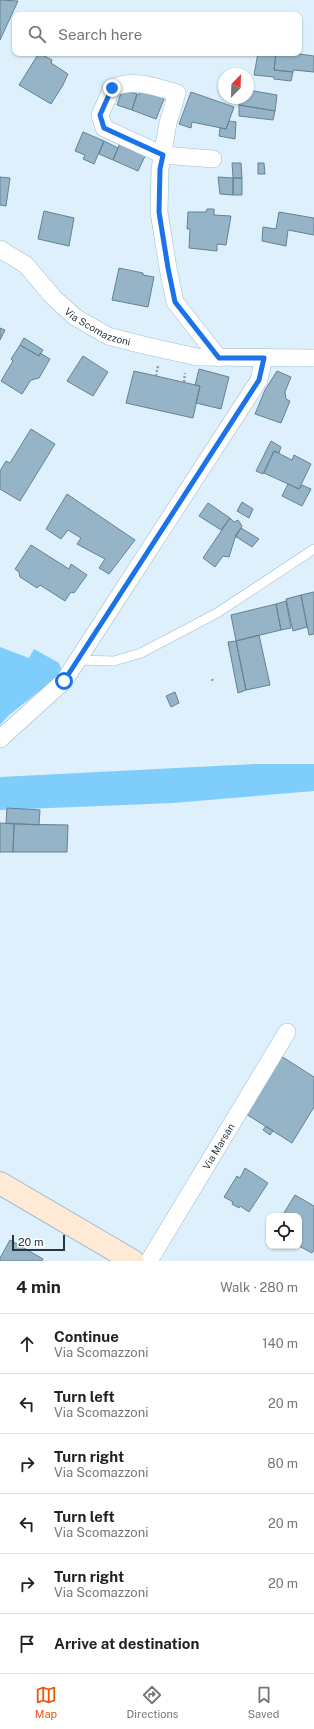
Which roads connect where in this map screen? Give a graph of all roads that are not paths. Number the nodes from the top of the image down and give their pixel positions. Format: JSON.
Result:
{"nodes":[{"id":1,"x":163,"y":155,"type":"junction"},
{"id":2,"x":213,"y":159,"type":"dead end"},
{"id":3,"x":0,"y":249,"type":"edge"},
{"id":4,"x":219,"y":358,"type":"junction"},
{"id":5,"x":264,"y":358,"type":"junction"},
{"id":6,"x":314,"y":358,"type":"edge"},
{"id":7,"x":314,"y":549,"type":"edge"},
{"id":8,"x":78,"y":660,"type":"junction"},
{"id":9,"x":0,"y":739,"type":"edge"},
{"id":10,"x":287,"y":1032,"type":"dead end"},
{"id":11,"x":0,"y":1183,"type":"edge"},
{"id":12,"x":133,"y":1261,"type":"edge"},
{"id":13,"x":149,"y":1261,"type":"edge"}],
"edges":[{"from":1,"to":1,"type":"street"},
{"from":1,"to":2,"type":"street"},
{"from":1,"to":4,"type":"street"},
{"from":3,"to":4,"type":"street","name":"Via Scomazzoni"},
{"from":4,"to":5,"type":"street","name":"Via Scomazzoni"},
{"from":5,"to":6,"type":"street","name":"Via Scomazzoni"},
{"from":5,"to":8,"type":"street"},
{"from":7,"to":8,"type":"lane"},
{"from":8,"to":9,"type":"street"},
{"from":10,"to":13,"type":"street","name":"Via Marsan"},
{"from":11,"to":12,"type":"main road"}]}
